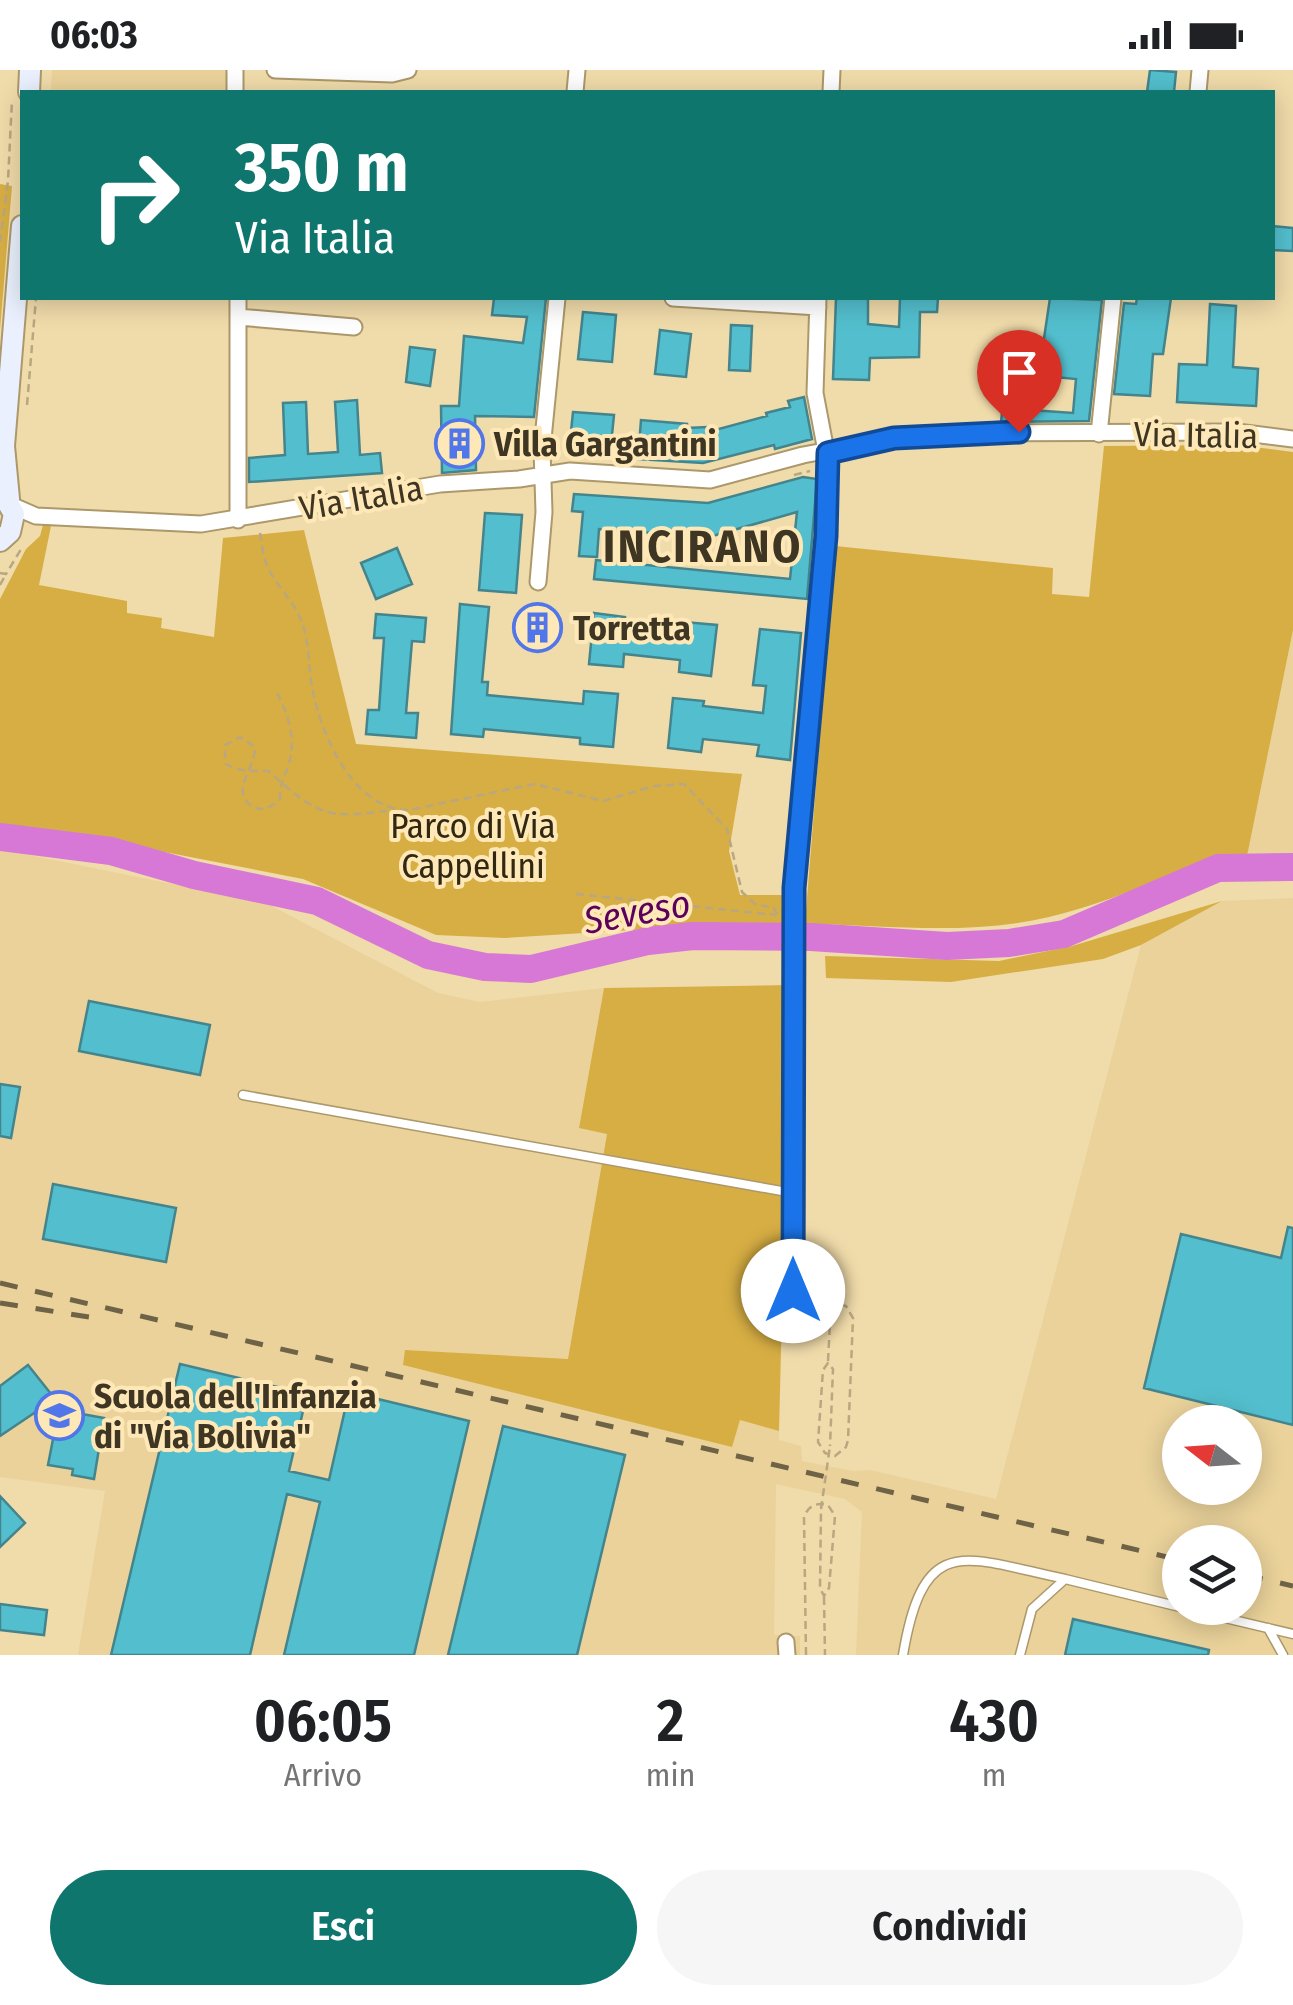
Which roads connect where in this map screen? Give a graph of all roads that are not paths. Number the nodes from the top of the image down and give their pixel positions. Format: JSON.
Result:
{"nodes":[{"id":1,"x":30,"y":70,"type":"edge"},
{"id":2,"x":275,"y":70,"type":"edge"},
{"id":3,"x":408,"y":70,"type":"edge"},
{"id":4,"x":20,"y":90,"type":"edge"},
{"id":5,"x":20,"y":248,"type":"edge"},
{"id":6,"x":238,"y":300,"type":"edge"},
{"id":7,"x":557,"y":300,"type":"edge"},
{"id":8,"x":746,"y":300,"type":"edge"},
{"id":9,"x":1113,"y":300,"type":"edge"},
{"id":10,"x":818,"y":302,"type":"edge"},
{"id":11,"x":238,"y":317,"type":"junction"},
{"id":12,"x":354,"y":326,"type":"dead end"},
{"id":13,"x":1100,"y":434,"type":"junction"},
{"id":14,"x":1293,"y":438,"type":"edge"},
{"id":15,"x":2,"y":450,"type":"edge"},
{"id":16,"x":828,"y":453,"type":"junction"},
{"id":17,"x":542,"y":474,"type":"junction"},
{"id":18,"x":7,"y":499,"type":"edge"},
{"id":19,"x":36,"y":516,"type":"junction"},
{"id":20,"x":238,"y":520,"type":"junction"},
{"id":21,"x":5,"y":536,"type":"edge"},
{"id":22,"x":538,"y":582,"type":"dead end"},
{"id":23,"x":242,"y":1094,"type":"dead end"},
{"id":24,"x":792,"y":1193,"type":"junction"},
{"id":25,"x":793,"y":1283,"type":"road end"},
{"id":26,"x":1066,"y":1579,"type":"junction"},
{"id":27,"x":1162,"y":1602,"type":"edge"},
{"id":28,"x":1256,"y":1625,"type":"edge"},
{"id":29,"x":1268,"y":1628,"type":"junction"},
{"id":30,"x":1293,"y":1634,"type":"edge"},
{"id":31,"x":903,"y":1655,"type":"edge"},
{"id":32,"x":1020,"y":1655,"type":"edge"},
{"id":33,"x":1283,"y":1655,"type":"edge"}],
"edges":[{"from":1,"to":4,"type":"street"},
{"from":2,"to":3,"type":"street"},
{"from":5,"to":15,"type":"street"},
{"from":6,"to":11,"type":"street"},
{"from":7,"to":17,"type":"street"},
{"from":8,"to":10,"type":"street"},
{"from":9,"to":13,"type":"street","name":"Via Italia"},
{"from":10,"to":16,"type":"street"},
{"from":11,"to":12,"type":"street"},
{"from":11,"to":20,"type":"street"},
{"from":13,"to":14,"type":"street","name":"Via Italia"},
{"from":13,"to":16,"type":"street","name":"Via Italia"},
{"from":15,"to":18,"type":"street"},
{"from":16,"to":17,"type":"street","name":"Via Italia"},
{"from":16,"to":24,"type":"street"},
{"from":17,"to":20,"type":"street","name":"Via Italia"},
{"from":17,"to":22,"type":"street"},
{"from":18,"to":19,"type":"street","name":"Via Italia"},
{"from":18,"to":21,"type":"street"},
{"from":19,"to":20,"type":"street","name":"Via Italia"},
{"from":19,"to":21,"type":"street"},
{"from":23,"to":24,"type":"lane"},
{"from":24,"to":25,"type":"street"},
{"from":26,"to":27,"type":"lane"},
{"from":26,"to":31,"type":"lane"},
{"from":26,"to":32,"type":"lane"},
{"from":28,"to":29,"type":"lane"},
{"from":29,"to":30,"type":"lane"},
{"from":29,"to":33,"type":"lane"}]}
